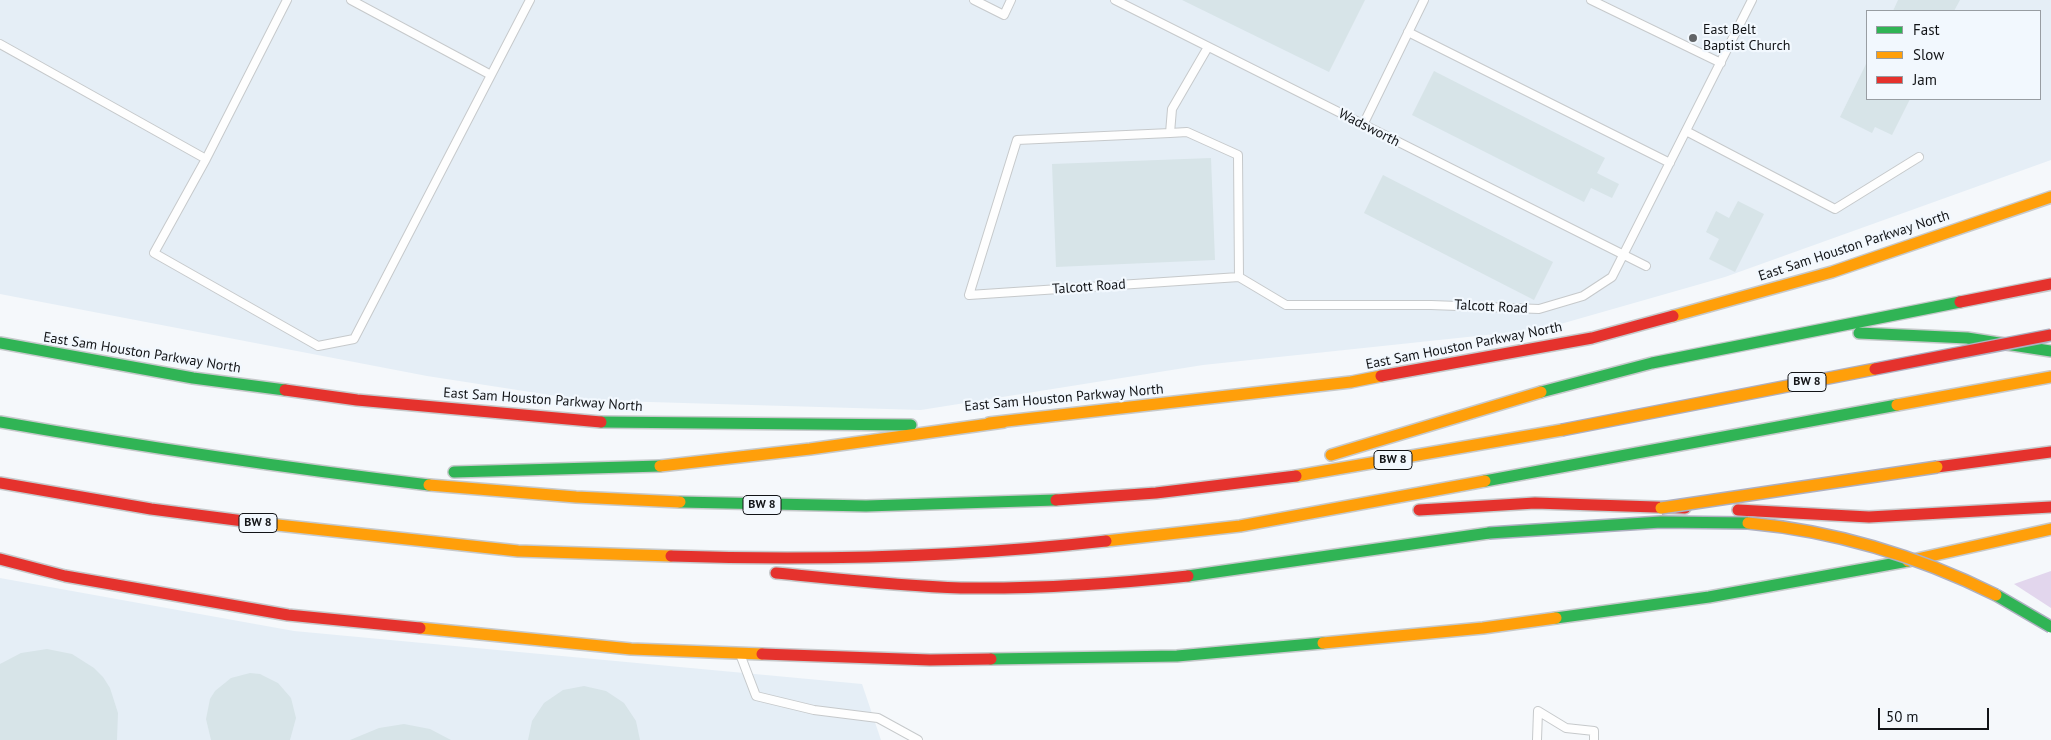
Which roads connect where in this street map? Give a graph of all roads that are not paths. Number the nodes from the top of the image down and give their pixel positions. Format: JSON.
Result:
{"nodes":[{"id":1,"x":287,"y":0,"type":"edge"},
{"id":2,"x":351,"y":0,"type":"edge"},
{"id":3,"x":530,"y":0,"type":"edge"},
{"id":4,"x":974,"y":0,"type":"edge"},
{"id":5,"x":1011,"y":0,"type":"edge"},
{"id":6,"x":1115,"y":0,"type":"edge"},
{"id":7,"x":1424,"y":0,"type":"edge"},
{"id":8,"x":1591,"y":0,"type":"edge"},
{"id":9,"x":1752,"y":0,"type":"edge"},
{"id":10,"x":1408,"y":32,"type":"junction"},
{"id":11,"x":0,"y":44,"type":"edge"},
{"id":12,"x":1208,"y":47,"type":"junction"},
{"id":13,"x":1721,"y":63,"type":"junction"},
{"id":14,"x":491,"y":75,"type":"junction"},
{"id":15,"x":1363,"y":125,"type":"junction"},
{"id":16,"x":1686,"y":132,"type":"junction"},
{"id":17,"x":1170,"y":133,"type":"junction"},
{"id":18,"x":1919,"y":157,"type":"dead end"},
{"id":19,"x":206,"y":159,"type":"junction"},
{"id":20,"x":1670,"y":163,"type":"junction"},
{"id":21,"x":2051,"y":197,"type":"edge"},
{"id":22,"x":1623,"y":256,"type":"junction"},
{"id":23,"x":1646,"y":266,"type":"dead end"},
{"id":24,"x":1239,"y":277,"type":"junction"},
{"id":25,"x":2051,"y":284,"type":"edge"},
{"id":26,"x":1807,"y":331,"type":"junction"},
{"id":27,"x":2051,"y":334,"type":"edge"},
{"id":28,"x":0,"y":343,"type":"edge"},
{"id":29,"x":2051,"y":351,"type":"edge"},
{"id":30,"x":2051,"y":378,"type":"edge"},
{"id":31,"x":0,"y":422,"type":"edge"},
{"id":32,"x":1004,"y":422,"type":"junction"},
{"id":33,"x":2051,"y":452,"type":"edge"},
{"id":34,"x":302,"y":472,"type":"junction"},
{"id":35,"x":420,"y":472,"type":"dead end"},
{"id":36,"x":439,"y":472,"type":"dead end"},
{"id":37,"x":0,"y":483,"type":"edge"},
{"id":38,"x":1223,"y":485,"type":"junction"},
{"id":39,"x":2051,"y":507,"type":"edge"},
{"id":40,"x":1405,"y":511,"type":"dead end"},
{"id":41,"x":1376,"y":513,"type":"dead end"},
{"id":42,"x":1240,"y":526,"type":"junction"},
{"id":43,"x":2051,"y":528,"type":"edge"},
{"id":44,"x":1489,"y":533,"type":"junction"},
{"id":45,"x":518,"y":551,"type":"junction"},
{"id":46,"x":0,"y":559,"type":"edge"},
{"id":47,"x":732,"y":570,"type":"dead end"},
{"id":48,"x":761,"y":572,"type":"dead end"},
{"id":49,"x":2051,"y":627,"type":"edge"},
{"id":50,"x":740,"y":652,"type":"junction"},
{"id":51,"x":918,"y":740,"type":"edge"},
{"id":52,"x":1537,"y":740,"type":"edge"},
{"id":53,"x":1594,"y":740,"type":"edge"}],
"edges":[{"from":1,"to":19,"type":"lane"},
{"from":2,"to":14,"type":"lane"},
{"from":3,"to":14,"type":"lane"},
{"from":4,"to":5,"type":"lane"},
{"from":6,"to":12,"type":"lane","name":"Wadsworth"},
{"from":7,"to":10,"type":"lane"},
{"from":8,"to":13,"type":"lane"},
{"from":9,"to":13,"type":"lane","name":"Talcott Road"},
{"from":10,"to":15,"type":"lane"},
{"from":10,"to":20,"type":"lane"},
{"from":11,"to":19,"type":"lane"},
{"from":12,"to":15,"type":"lane","name":"Wadsworth"},
{"from":12,"to":17,"type":"lane"},
{"from":13,"to":16,"type":"lane","name":"Talcott Road"},
{"from":14,"to":19,"type":"lane"},
{"from":15,"to":22,"type":"lane","name":"Wadsworth"},
{"from":16,"to":18,"type":"lane"},
{"from":16,"to":20,"type":"lane","name":"Talcott Road"},
{"from":17,"to":24,"type":"lane"},
{"from":17,"to":24,"type":"lane","name":"Talcott Road"},
{"from":20,"to":22,"type":"lane","name":"Talcott Road"},
{"from":21,"to":32,"type":"main road","name":"East Sam Houston Parkway North"},
{"from":22,"to":23,"type":"lane","name":"Wadsworth"},
{"from":22,"to":24,"type":"lane","name":"Talcott Road"},
{"from":25,"to":26,"type":"main road"},
{"from":26,"to":29,"type":"main road"},
{"from":26,"to":38,"type":"main road"},
{"from":27,"to":38,"type":"main road","number":"BW 8","bridge":true},
{"from":28,"to":32,"type":"main road","name":"East Sam Houston Parkway North"},
{"from":30,"to":42,"type":"main road","number":"BW 8"},
{"from":31,"to":34,"type":"main road","number":"BW 8"},
{"from":32,"to":36,"type":"main road"},
{"from":33,"to":44,"type":"main road","bridge":true},
{"from":34,"to":35,"type":"main road"},
{"from":34,"to":38,"type":"main road","number":"BW 8"},
{"from":37,"to":45,"type":"main road","number":"BW 8"},
{"from":39,"to":40,"type":"main road"},
{"from":41,"to":42,"type":"main road"},
{"from":42,"to":45,"type":"main road","number":"BW 8"},
{"from":43,"to":50,"type":"main road"},
{"from":44,"to":48,"type":"main road"},
{"from":44,"to":49,"type":"main road","bridge":true},
{"from":45,"to":47,"type":"main road"},
{"from":46,"to":50,"type":"main road"},
{"from":50,"to":51,"type":"lane"},
{"from":52,"to":53,"type":"lane"}]}
